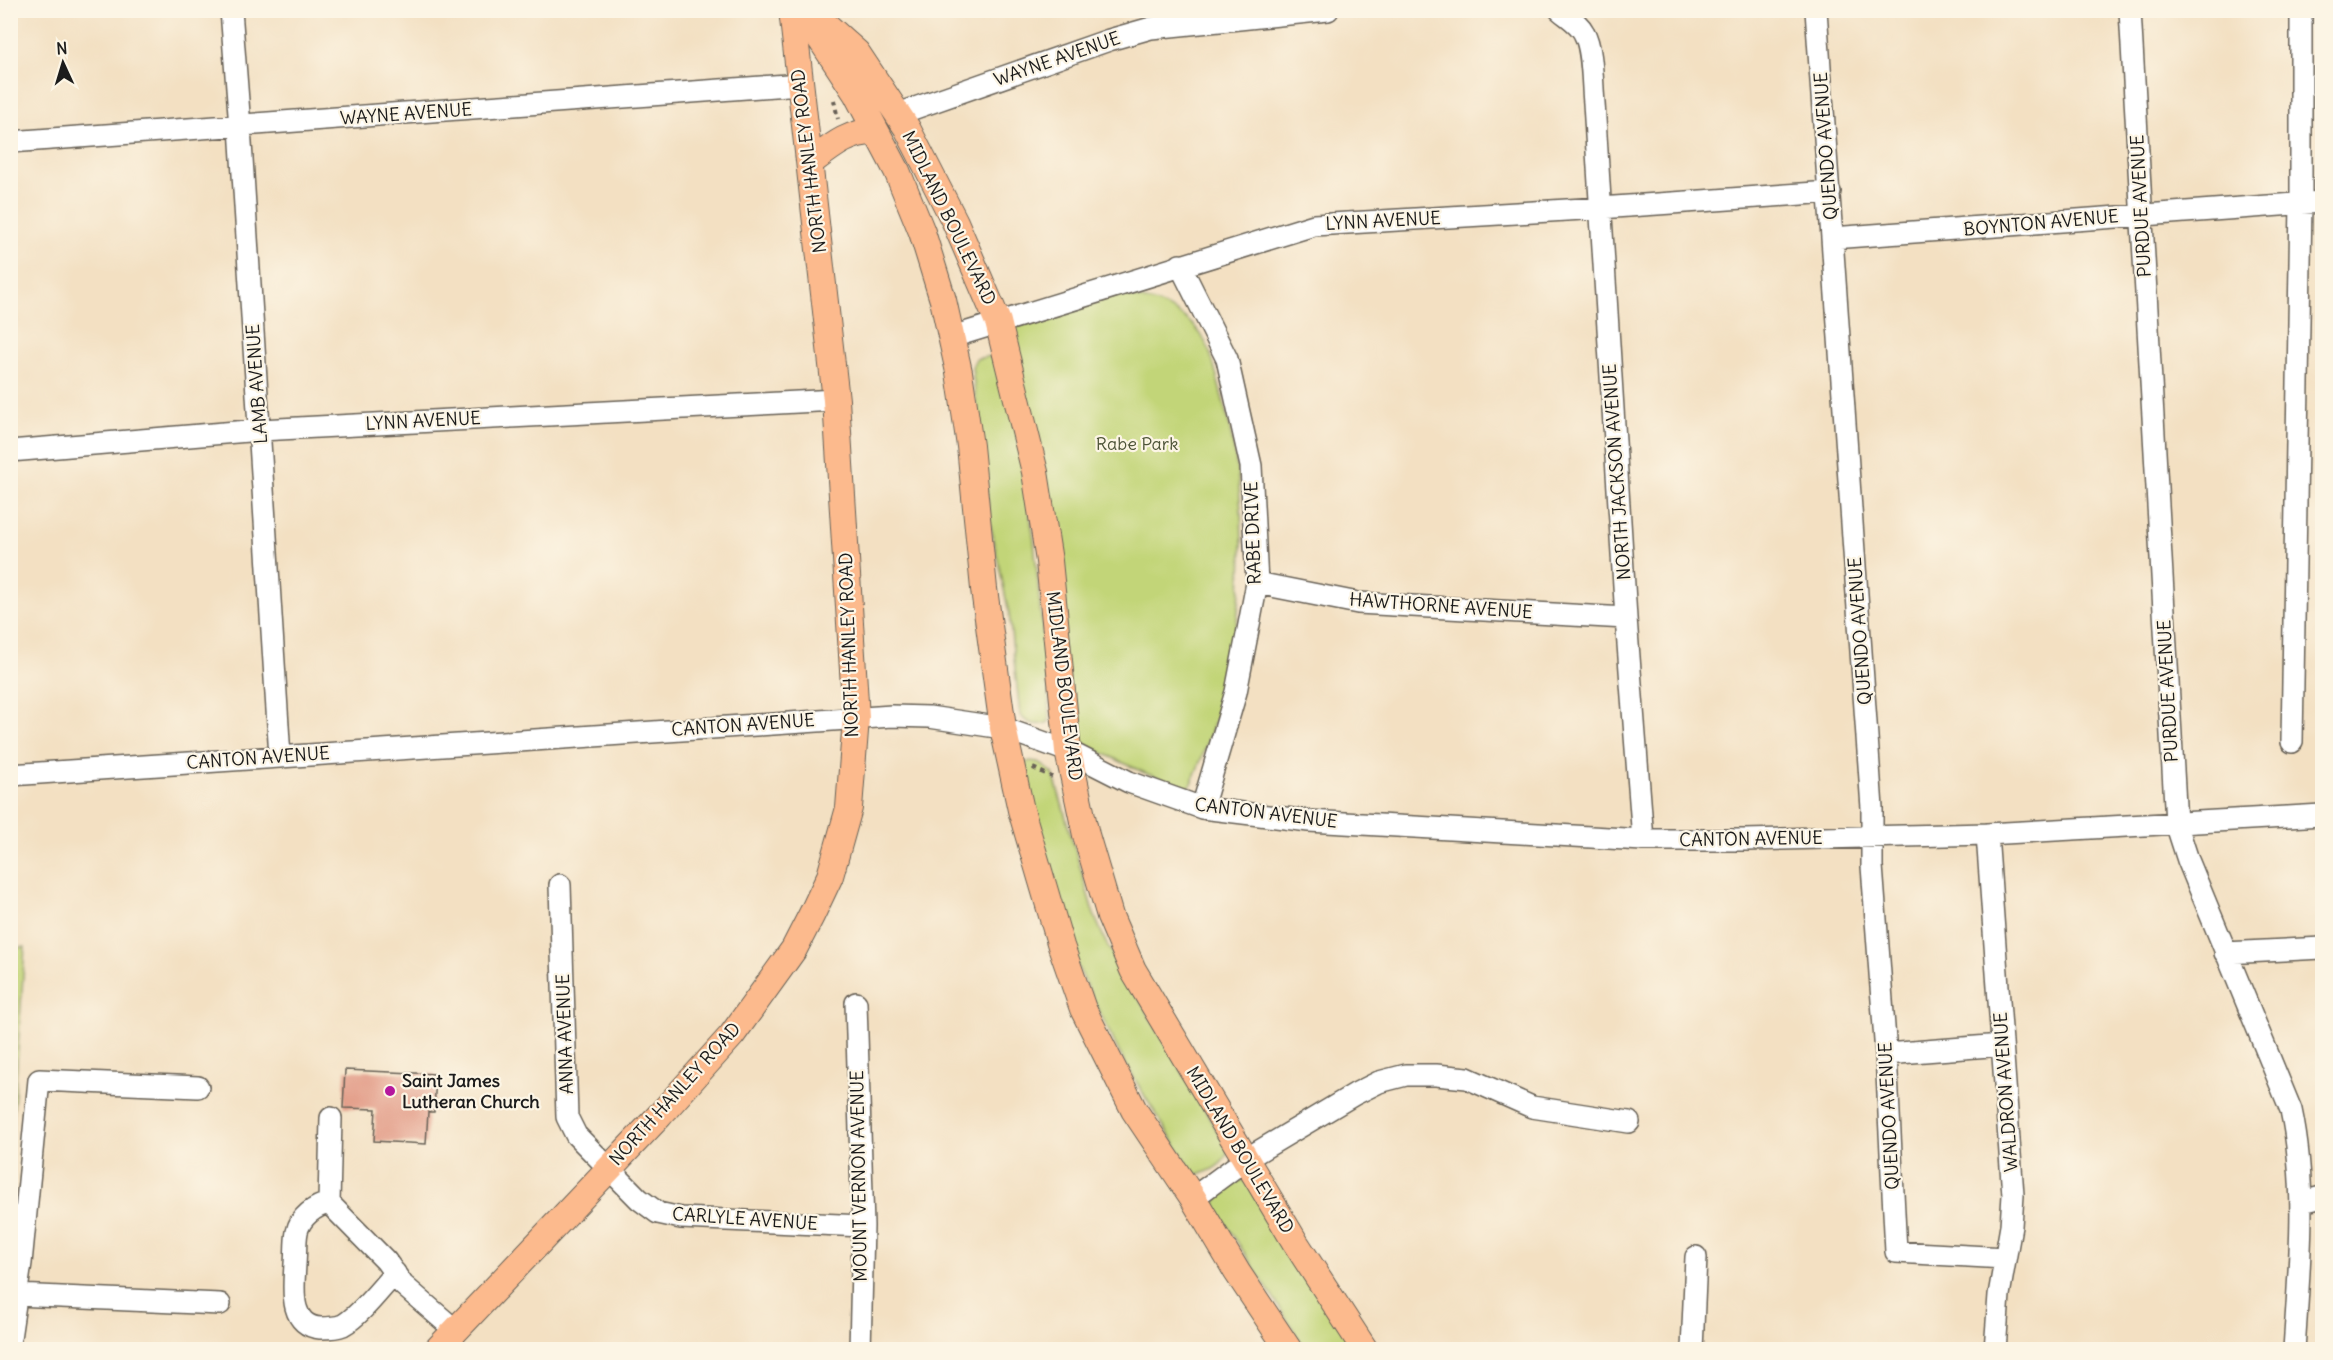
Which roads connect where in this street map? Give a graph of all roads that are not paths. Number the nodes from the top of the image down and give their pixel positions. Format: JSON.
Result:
{"nodes":[{"id":1,"x":231,"y":10,"type":"edge"},
{"id":2,"x":792,"y":10,"type":"edge"},
{"id":3,"x":801,"y":10,"type":"edge"},
{"id":4,"x":809,"y":10,"type":"edge"},
{"id":5,"x":1328,"y":10,"type":"edge"},
{"id":6,"x":1560,"y":10,"type":"edge"},
{"id":7,"x":1816,"y":10,"type":"edge"},
{"id":8,"x":2130,"y":10,"type":"edge"},
{"id":9,"x":2301,"y":10,"type":"edge"},
{"id":10,"x":801,"y":84,"type":"junction"},
{"id":11,"x":898,"y":114,"type":"junction"},
{"id":12,"x":240,"y":127,"type":"junction"},
{"id":13,"x":876,"y":132,"type":"junction"},
{"id":14,"x":10,"y":142,"type":"edge"},
{"id":15,"x":810,"y":163,"type":"junction"},
{"id":16,"x":1830,"y":192,"type":"junction"},
{"id":17,"x":2322,"y":202,"type":"edge"},
{"id":18,"x":2301,"y":203,"type":"junction"},
{"id":19,"x":1600,"y":208,"type":"junction"},
{"id":20,"x":2141,"y":214,"type":"junction"},
{"id":21,"x":1832,"y":238,"type":"junction"},
{"id":22,"x":1180,"y":265,"type":"junction"},
{"id":23,"x":998,"y":322,"type":"junction"},
{"id":24,"x":952,"y":337,"type":"junction"},
{"id":25,"x":836,"y":400,"type":"junction"},
{"id":26,"x":260,"y":430,"type":"junction"},
{"id":27,"x":10,"y":451,"type":"edge"},
{"id":28,"x":1257,"y":583,"type":"junction"},
{"id":29,"x":1626,"y":618,"type":"junction"},
{"id":30,"x":856,"y":718,"type":"junction"},
{"id":31,"x":1003,"y":728,"type":"junction"},
{"id":32,"x":2292,"y":742,"type":"dead end"},
{"id":33,"x":1068,"y":751,"type":"junction"},
{"id":34,"x":280,"y":757,"type":"junction"},
{"id":35,"x":10,"y":775,"type":"edge"},
{"id":36,"x":1202,"y":808,"type":"junction"},
{"id":37,"x":2322,"y":815,"type":"edge"},
{"id":38,"x":2176,"y":823,"type":"junction"},
{"id":39,"x":1987,"y":834,"type":"junction"},
{"id":40,"x":1872,"y":835,"type":"junction"},
{"id":41,"x":1643,"y":840,"type":"junction"},
{"id":42,"x":560,"y":885,"type":"dead end"},
{"id":43,"x":2322,"y":948,"type":"edge"},
{"id":44,"x":2225,"y":953,"type":"junction"},
{"id":45,"x":856,"y":1003,"type":"dead end"},
{"id":46,"x":2002,"y":1045,"type":"junction"},
{"id":47,"x":1886,"y":1054,"type":"junction"},
{"id":48,"x":198,"y":1087,"type":"dead end"},
{"id":49,"x":332,"y":1118,"type":"dead end"},
{"id":50,"x":1629,"y":1122,"type":"dead end"},
{"id":51,"x":1245,"y":1159,"type":"junction"},
{"id":52,"x":607,"y":1168,"type":"junction"},
{"id":53,"x":1193,"y":1198,"type":"junction"},
{"id":54,"x":2312,"y":1199,"type":"edge"},
{"id":55,"x":329,"y":1203,"type":"junction"},
{"id":56,"x":863,"y":1226,"type":"junction"},
{"id":57,"x":1696,"y":1257,"type":"dead end"},
{"id":58,"x":2006,"y":1258,"type":"junction"},
{"id":59,"x":395,"y":1273,"type":"junction"},
{"id":60,"x":16,"y":1295,"type":"junction"},
{"id":61,"x":220,"y":1304,"type":"dead end"},
{"id":62,"x":455,"y":1330,"type":"junction"},
{"id":63,"x":10,"y":1338,"type":"edge"},
{"id":64,"x":437,"y":1350,"type":"edge"},
{"id":65,"x":860,"y":1350,"type":"edge"},
{"id":66,"x":1289,"y":1350,"type":"edge"},
{"id":67,"x":1365,"y":1350,"type":"edge"},
{"id":68,"x":1692,"y":1350,"type":"edge"},
{"id":69,"x":1995,"y":1350,"type":"edge"},
{"id":70,"x":2294,"y":1350,"type":"edge"}],
"edges":[{"from":1,"to":12,"type":"street","name":"LAMB AVENUE"},
{"from":2,"to":10,"type":"main road","name":"NORTH HANLEY ROAD"},
{"from":3,"to":13,"type":"main road","name":"MIDLAND BOULEVARD"},
{"from":4,"to":11,"type":"main road","name":"MIDLAND BOULEVARD"},
{"from":5,"to":11,"type":"street","name":"WAYNE AVENUE"},
{"from":6,"to":19,"type":"street","name":"NORTH JACKSON AVENUE"},
{"from":7,"to":16,"type":"street","name":"QUENDO AVENUE"},
{"from":8,"to":20,"type":"street","name":"PURDUE AVENUE"},
{"from":9,"to":18,"type":"street"},
{"from":10,"to":12,"type":"street","name":"WAYNE AVENUE"},
{"from":10,"to":15,"type":"main road","name":"NORTH HANLEY ROAD"},
{"from":11,"to":23,"type":"main road","name":"MIDLAND BOULEVARD"},
{"from":12,"to":14,"type":"street","name":"WAYNE AVENUE"},
{"from":12,"to":26,"type":"street","name":"LAMB AVENUE"},
{"from":13,"to":15,"type":"main road"},
{"from":13,"to":24,"type":"main road","name":"MIDLAND BOULEVARD"},
{"from":15,"to":25,"type":"main road","name":"NORTH HANLEY ROAD"},
{"from":16,"to":19,"type":"street","name":"LYNN AVENUE"},
{"from":16,"to":21,"type":"street","name":"QUENDO AVENUE"},
{"from":17,"to":18,"type":"street","name":"BOYNTON AVENUE"},
{"from":18,"to":20,"type":"street","name":"BOYNTON AVENUE"},
{"from":18,"to":32,"type":"street"},
{"from":19,"to":22,"type":"street","name":"LYNN AVENUE"},
{"from":19,"to":29,"type":"street","name":"NORTH JACKSON AVENUE"},
{"from":20,"to":21,"type":"street","name":"BOYNTON AVENUE"},
{"from":20,"to":38,"type":"street","name":"PURDUE AVENUE"},
{"from":21,"to":40,"type":"street","name":"QUENDO AVENUE"},
{"from":22,"to":23,"type":"street","name":"LYNN AVENUE"},
{"from":22,"to":28,"type":"street","name":"RABE DRIVE"},
{"from":23,"to":24,"type":"street","name":"LYNN AVENUE"},
{"from":23,"to":33,"type":"main road","name":"MIDLAND BOULEVARD"},
{"from":24,"to":31,"type":"main road","name":"MIDLAND BOULEVARD"},
{"from":25,"to":26,"type":"street","name":"LYNN AVENUE"},
{"from":25,"to":30,"type":"main road","name":"NORTH HANLEY ROAD"},
{"from":26,"to":27,"type":"street","name":"LYNN AVENUE"},
{"from":26,"to":34,"type":"street","name":"LAMB AVENUE"},
{"from":28,"to":29,"type":"street","name":"HAWTHORNE AVENUE"},
{"from":28,"to":36,"type":"street","name":"RABE DRIVE"},
{"from":29,"to":41,"type":"street","name":"NORTH JACKSON AVENUE"},
{"from":30,"to":31,"type":"street","name":"CANTON AVENUE"},
{"from":30,"to":34,"type":"street","name":"CANTON AVENUE"},
{"from":30,"to":52,"type":"main road","name":"NORTH HANLEY ROAD"},
{"from":31,"to":33,"type":"street","name":"CANTON AVENUE"},
{"from":31,"to":53,"type":"main road","name":"MIDLAND BOULEVARD"},
{"from":33,"to":36,"type":"street","name":"CANTON AVENUE"},
{"from":33,"to":51,"type":"main road","name":"MIDLAND BOULEVARD"},
{"from":34,"to":35,"type":"street","name":"CANTON AVENUE"},
{"from":36,"to":41,"type":"street","name":"CANTON AVENUE"},
{"from":37,"to":38,"type":"street","name":"CANTON AVENUE"},
{"from":38,"to":39,"type":"street","name":"CANTON AVENUE"},
{"from":38,"to":44,"type":"street","name":"PURDUE AVENUE"},
{"from":39,"to":40,"type":"street","name":"CANTON AVENUE"},
{"from":39,"to":46,"type":"street","name":"WALDRON AVENUE"},
{"from":40,"to":41,"type":"street","name":"CANTON AVENUE"},
{"from":40,"to":47,"type":"street","name":"QUENDO AVENUE"},
{"from":42,"to":52,"type":"street","name":"ANNA AVENUE"},
{"from":43,"to":44,"type":"street"},
{"from":44,"to":54,"type":"street","name":"PURDUE AVENUE"},
{"from":45,"to":56,"type":"street","name":"MOUNT VERNON AVENUE"},
{"from":46,"to":47,"type":"street"},
{"from":46,"to":58,"type":"street","name":"WALDRON AVENUE"},
{"from":47,"to":58,"type":"street","name":"QUENDO AVENUE"},
{"from":48,"to":60,"type":"street"},
{"from":49,"to":55,"type":"street"},
{"from":50,"to":51,"type":"street"},
{"from":51,"to":53,"type":"street"},
{"from":51,"to":67,"type":"main road","name":"MIDLAND BOULEVARD"},
{"from":52,"to":56,"type":"street","name":"CARLYLE AVENUE"},
{"from":52,"to":62,"type":"main road","name":"NORTH HANLEY ROAD"},
{"from":53,"to":66,"type":"main road","name":"MIDLAND BOULEVARD"},
{"from":54,"to":70,"type":"street","name":"PURDUE AVENUE"},
{"from":55,"to":59,"type":"street"},
{"from":55,"to":59,"type":"street"},
{"from":56,"to":65,"type":"street","name":"MOUNT VERNON AVENUE"},
{"from":57,"to":68,"type":"street"},
{"from":58,"to":69,"type":"street","name":"WALDRON AVENUE"},
{"from":59,"to":62,"type":"street"},
{"from":60,"to":61,"type":"street"},
{"from":60,"to":63,"type":"street"},
{"from":62,"to":64,"type":"main road","name":"NORTH HANLEY ROAD"}]}
